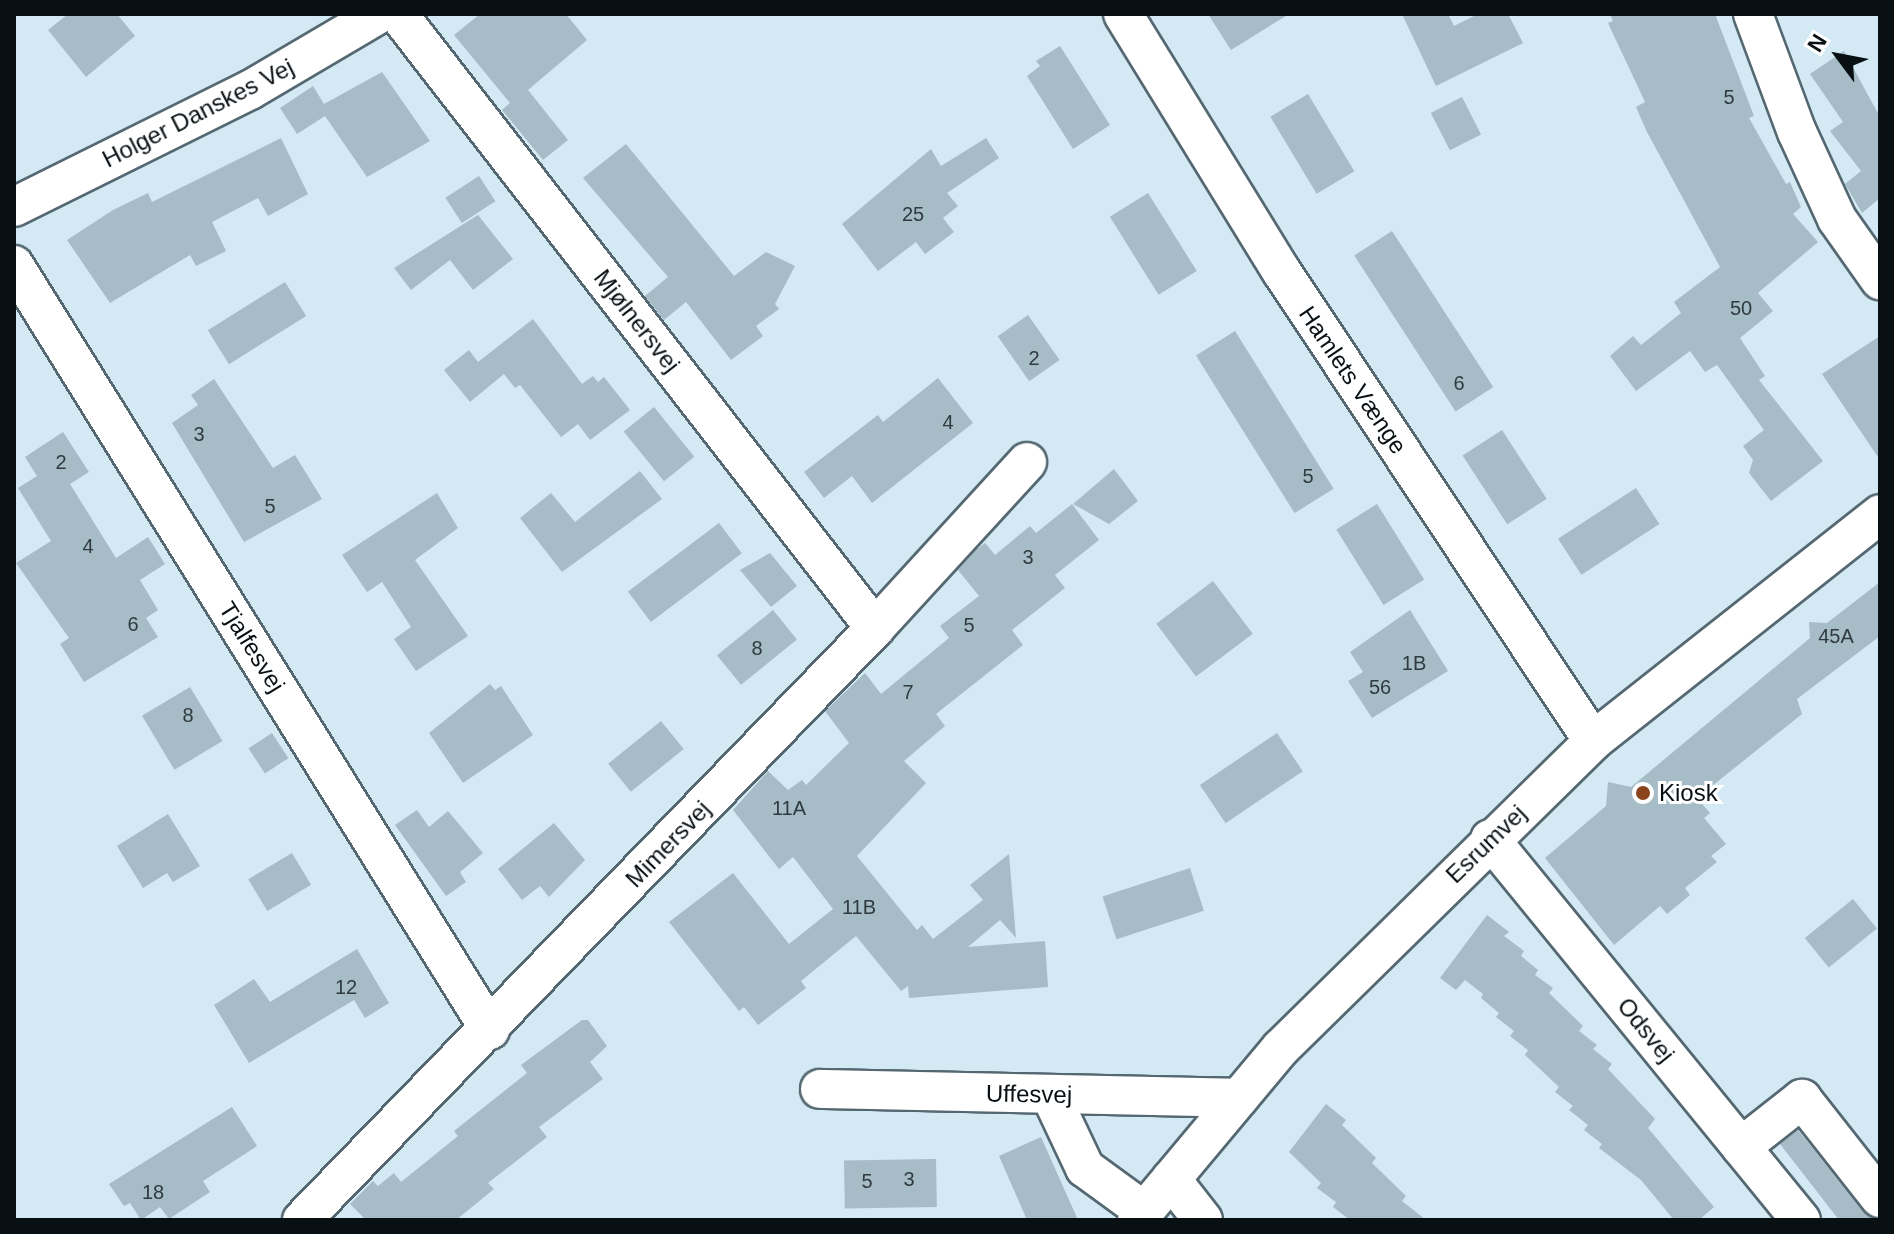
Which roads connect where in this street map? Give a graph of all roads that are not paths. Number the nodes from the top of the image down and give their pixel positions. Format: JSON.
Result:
{"nodes":[{"id":1,"x":379,"y":14,"type":"edge"},
{"id":2,"x":398,"y":14,"type":"edge"},
{"id":3,"x":1123,"y":14,"type":"edge"},
{"id":4,"x":1753,"y":14,"type":"edge"},
{"id":5,"x":14,"y":207,"type":"edge"},
{"id":6,"x":14,"y":265,"type":"edge"},
{"id":7,"x":1880,"y":280,"type":"edge"},
{"id":8,"x":1027,"y":462,"type":"dead end"},
{"id":9,"x":1880,"y":514,"type":"edge"},
{"id":10,"x":875,"y":628,"type":"junction"},
{"id":11,"x":1593,"y":741,"type":"junction"},
{"id":12,"x":1490,"y":839,"type":"junction"},
{"id":13,"x":490,"y":1030,"type":"junction"},
{"id":14,"x":820,"y":1089,"type":"dead end"},
{"id":15,"x":1050,"y":1094,"type":"junction"},
{"id":16,"x":1239,"y":1098,"type":"junction"},
{"id":17,"x":1741,"y":1147,"type":"junction"},
{"id":18,"x":1171,"y":1179,"type":"junction"},
{"id":19,"x":1880,"y":1198,"type":"edge"},
{"id":20,"x":1140,"y":1216,"type":"edge"},
{"id":21,"x":302,"y":1220,"type":"edge"},
{"id":22,"x":1203,"y":1220,"type":"edge"},
{"id":23,"x":1801,"y":1220,"type":"edge"}],
"edges":[{"from":1,"to":5,"type":"street","name":"Holger Danskes Vej"},
{"from":2,"to":10,"type":"street","name":"Mjølnersvej"},
{"from":3,"to":11,"type":"street","name":"Hamlets Vænge"},
{"from":4,"to":7,"type":"street"},
{"from":6,"to":13,"type":"street","name":"Tjalfesvej"},
{"from":8,"to":10,"type":"street","name":"Mimersvej"},
{"from":9,"to":11,"type":"street","name":"Esrumvej"},
{"from":10,"to":13,"type":"street","name":"Mimersvej"},
{"from":11,"to":12,"type":"street","name":"Esrumvej"},
{"from":12,"to":16,"type":"street","name":"Esrumvej"},
{"from":12,"to":17,"type":"street","name":"Odsvej"},
{"from":13,"to":21,"type":"street","name":"Mimersvej"},
{"from":14,"to":15,"type":"street","name":"Uffesvej"},
{"from":15,"to":16,"type":"street","name":"Uffesvej"},
{"from":15,"to":20,"type":"street"},
{"from":16,"to":18,"type":"street","name":"Esrumvej"},
{"from":17,"to":19,"type":"street"},
{"from":17,"to":23,"type":"street","name":"Odsvej"},
{"from":18,"to":20,"type":"street","name":"Esrumvej"},
{"from":18,"to":22,"type":"street"}]}
